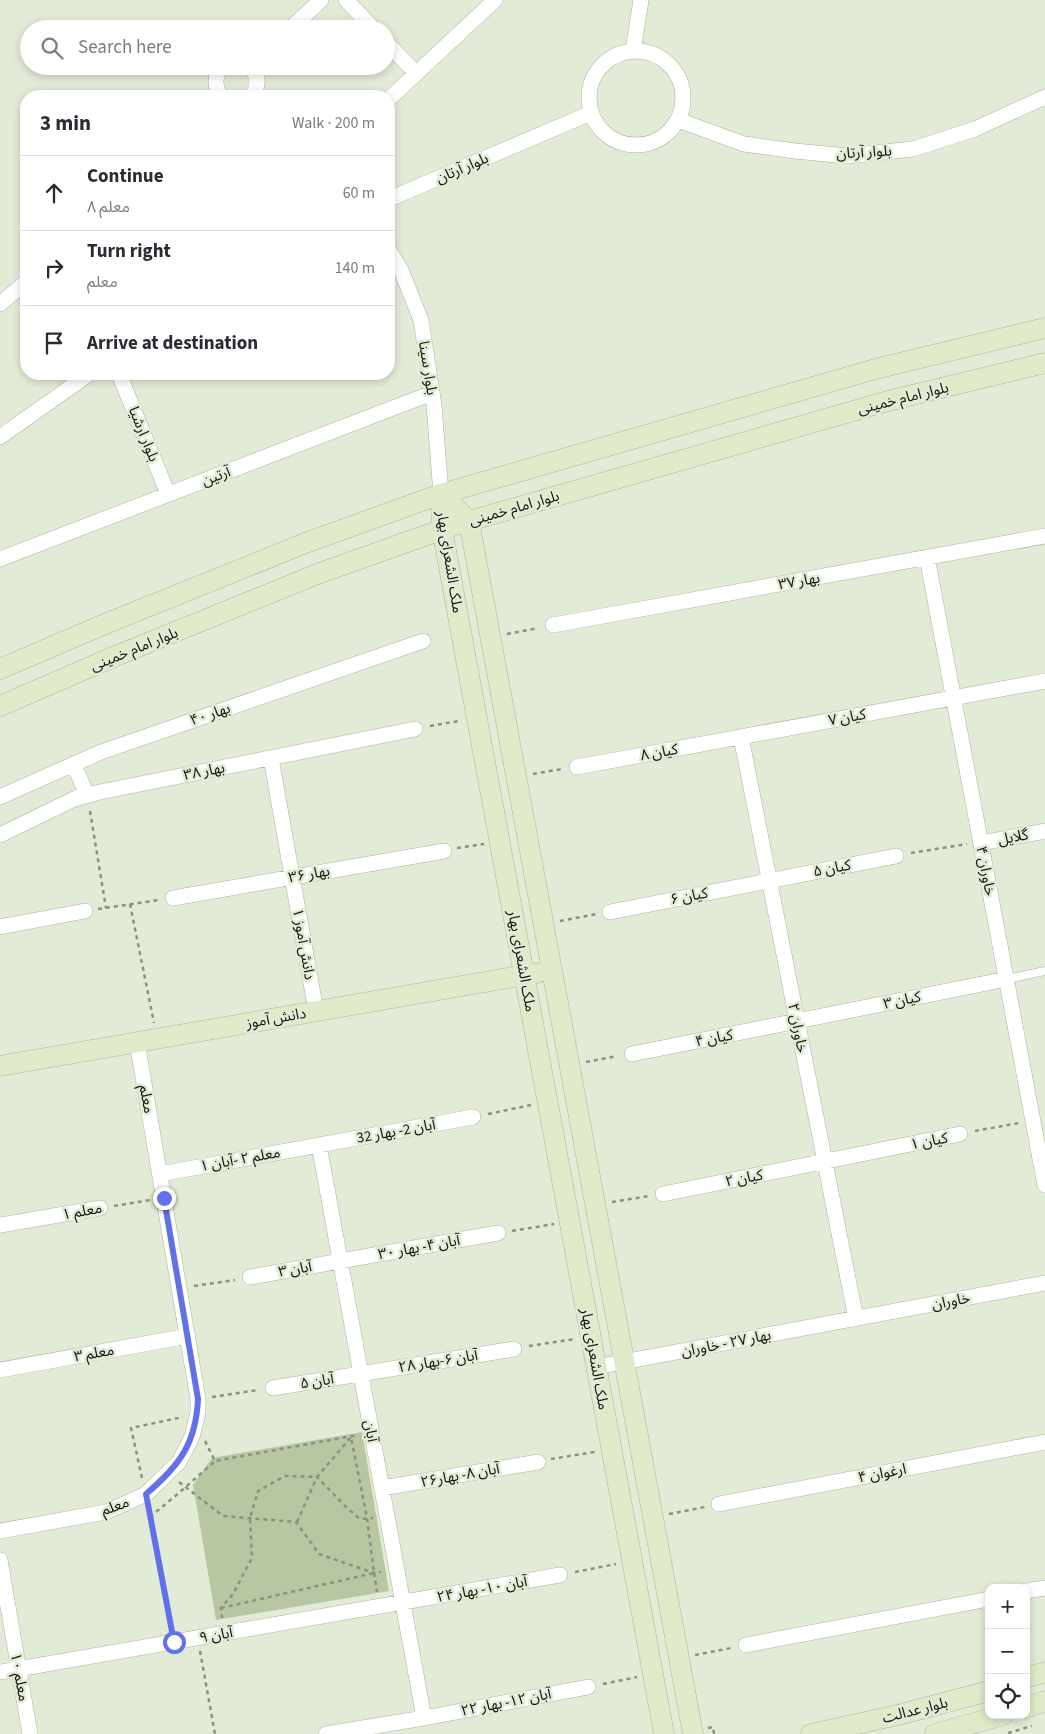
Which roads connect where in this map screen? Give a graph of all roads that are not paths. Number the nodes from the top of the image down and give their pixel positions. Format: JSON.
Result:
{"nodes":[{"id":1,"x":321,"y":0,"type":"edge"},
{"id":2,"x":346,"y":0,"type":"edge"},
{"id":3,"x":495,"y":0,"type":"edge"},
{"id":4,"x":641,"y":0,"type":"edge"},
{"id":5,"x":300,"y":20,"type":"edge"},
{"id":6,"x":365,"y":20,"type":"edge"},
{"id":7,"x":395,"y":51,"type":"edge"},
{"id":8,"x":633,"y":52,"type":"junction"},
{"id":9,"x":416,"y":73,"type":"junction"},
{"id":10,"x":218,"y":75,"type":"edge"},
{"id":11,"x":256,"y":75,"type":"edge"},
{"id":12,"x":218,"y":90,"type":"edge"},
{"id":13,"x":255,"y":90,"type":"edge"},
{"id":14,"x":395,"y":94,"type":"edge"},
{"id":15,"x":1045,"y":97,"type":"edge"},
{"id":16,"x":591,"y":113,"type":"junction"},
{"id":17,"x":678,"y":120,"type":"junction"},
{"id":18,"x":395,"y":196,"type":"edge"},
{"id":19,"x":395,"y":260,"type":"edge"},
{"id":20,"x":20,"y":287,"type":"edge"},
{"id":21,"x":0,"y":304,"type":"edge"},
{"id":22,"x":1045,"y":328,"type":"edge"},
{"id":23,"x":1045,"y":363,"type":"edge"},
{"id":24,"x":81,"y":380,"type":"edge"},
{"id":25,"x":121,"y":380,"type":"edge"},
{"id":26,"x":432,"y":393,"type":"junction"},
{"id":27,"x":0,"y":437,"type":"edge"},
{"id":28,"x":168,"y":494,"type":"junction"},
{"id":29,"x":441,"y":494,"type":"junction"},
{"id":30,"x":469,"y":521,"type":"junction"},
{"id":31,"x":442,"y":529,"type":"junction"},
{"id":32,"x":1045,"y":536,"type":"edge"},
{"id":33,"x":927,"y":557,"type":"junction"},
{"id":34,"x":0,"y":559,"type":"edge"},
{"id":35,"x":553,"y":625,"type":"road end"},
{"id":36,"x":423,"y":640,"type":"dead end"},
{"id":37,"x":0,"y":669,"type":"edge"},
{"id":38,"x":1045,"y":681,"type":"edge"},
{"id":39,"x":954,"y":698,"type":"junction"},
{"id":40,"x":0,"y":706,"type":"edge"},
{"id":41,"x":415,"y":729,"type":"road end"},
{"id":42,"x":741,"y":736,"type":"junction"},
{"id":43,"x":271,"y":758,"type":"junction"},
{"id":44,"x":74,"y":765,"type":"junction"},
{"id":45,"x":577,"y":767,"type":"road end"},
{"id":46,"x":87,"y":795,"type":"junction"},
{"id":47,"x":0,"y":797,"type":"edge"},
{"id":48,"x":1045,"y":831,"type":"edge"},
{"id":49,"x":0,"y":835,"type":"edge"},
{"id":50,"x":981,"y":843,"type":"junction"},
{"id":51,"x":444,"y":850,"type":"road end"},
{"id":52,"x":896,"y":856,"type":"road end"},
{"id":53,"x":292,"y":877,"type":"junction"},
{"id":54,"x":769,"y":881,"type":"junction"},
{"id":55,"x":173,"y":898,"type":"road end"},
{"id":56,"x":86,"y":911,"type":"road end"},
{"id":57,"x":610,"y":912,"type":"road end"},
{"id":58,"x":0,"y":927,"type":"edge"},
{"id":59,"x":552,"y":970,"type":"junction"},
{"id":60,"x":1045,"y":971,"type":"edge"},
{"id":61,"x":525,"y":975,"type":"junction"},
{"id":62,"x":1007,"y":979,"type":"junction"},
{"id":63,"x":316,"y":1011,"type":"junction"},
{"id":64,"x":797,"y":1022,"type":"junction"},
{"id":65,"x":137,"y":1042,"type":"junction"},
{"id":66,"x":632,"y":1054,"type":"road end"},
{"id":67,"x":0,"y":1066,"type":"edge"},
{"id":68,"x":473,"y":1117,"type":"road end"},
{"id":69,"x":960,"y":1134,"type":"road end"},
{"id":70,"x":319,"y":1145,"type":"junction"},
{"id":71,"x":825,"y":1162,"type":"junction"},
{"id":72,"x":160,"y":1174,"type":"junction"},
{"id":73,"x":1045,"y":1185,"type":"edge"},
{"id":74,"x":663,"y":1194,"type":"road end"},
{"id":75,"x":100,"y":1208,"type":"road end"},
{"id":76,"x":0,"y":1225,"type":"edge"},
{"id":77,"x":498,"y":1233,"type":"road end"},
{"id":78,"x":340,"y":1261,"type":"junction"},
{"id":79,"x":250,"y":1277,"type":"road end"},
{"id":80,"x":1045,"y":1284,"type":"edge"},
{"id":81,"x":856,"y":1319,"type":"junction"},
{"id":82,"x":188,"y":1336,"type":"junction"},
{"id":83,"x":514,"y":1349,"type":"road end"},
{"id":84,"x":624,"y":1362,"type":"junction"},
{"id":85,"x":596,"y":1367,"type":"junction"},
{"id":86,"x":0,"y":1370,"type":"edge"},
{"id":87,"x":361,"y":1374,"type":"junction"},
{"id":88,"x":273,"y":1388,"type":"road end"},
{"id":89,"x":1045,"y":1442,"type":"edge"},
{"id":90,"x":538,"y":1462,"type":"road end"},
{"id":91,"x":382,"y":1488,"type":"junction"},
{"id":92,"x":719,"y":1504,"type":"road end"},
{"id":93,"x":0,"y":1531,"type":"edge"},
{"id":94,"x":0,"y":1560,"type":"edge"},
{"id":95,"x":560,"y":1575,"type":"road end"},
{"id":96,"x":1045,"y":1588,"type":"edge"},
{"id":97,"x":1030,"y":1591,"type":"edge"},
{"id":98,"x":985,"y":1600,"type":"edge"},
{"id":99,"x":403,"y":1602,"type":"junction"},
{"id":100,"x":746,"y":1645,"type":"road end"},
{"id":101,"x":18,"y":1669,"type":"junction"},
{"id":102,"x":0,"y":1672,"type":"edge"},
{"id":103,"x":1045,"y":1672,"type":"edge"},
{"id":104,"x":1030,"y":1677,"type":"edge"},
{"id":105,"x":588,"y":1687,"type":"road end"},
{"id":106,"x":985,"y":1691,"type":"edge"},
{"id":107,"x":1045,"y":1702,"type":"edge"},
{"id":108,"x":1031,"y":1716,"type":"edge"},
{"id":109,"x":424,"y":1718,"type":"junction"},
{"id":110,"x":989,"y":1719,"type":"edge"},
{"id":111,"x":30,"y":1734,"type":"edge"},
{"id":112,"x":326,"y":1734,"type":"edge"},
{"id":113,"x":664,"y":1734,"type":"edge"},
{"id":114,"x":693,"y":1734,"type":"edge"},
{"id":115,"x":811,"y":1734,"type":"edge"},
{"id":116,"x":935,"y":1734,"type":"edge"}],
"edges":[{"from":1,"to":5,"type":"street"},
{"from":2,"to":6,"type":"street"},
{"from":3,"to":9,"type":"street"},
{"from":4,"to":8,"type":"street"},
{"from":7,"to":9,"type":"street"},
{"from":8,"to":16,"type":"street"},
{"from":8,"to":17,"type":"street"},
{"from":9,"to":14,"type":"street"},
{"from":10,"to":12,"type":"street"},
{"from":11,"to":13,"type":"street"},
{"from":15,"to":17,"type":"street","name":"بلوار آرتان"},
{"from":16,"to":17,"type":"street"},
{"from":16,"to":18,"type":"street","name":"بلوار آرتان"},
{"from":19,"to":26,"type":"street","name":"بلوار سینا"},
{"from":20,"to":21,"type":"street"},
{"from":22,"to":29,"type":"street"},
{"from":23,"to":30,"type":"street","name":"بلوار امام خمینی"},
{"from":24,"to":27,"type":"street"},
{"from":25,"to":28,"type":"street","name":"بلوار ارشیا"},
{"from":26,"to":28,"type":"street","name":"آرتین"},
{"from":26,"to":29,"type":"street","name":"بلوار سینا"},
{"from":28,"to":34,"type":"street","name":"آرتین"},
{"from":29,"to":30,"type":"street","name":"ملک الشعرای بهار"},
{"from":29,"to":31,"type":"street","name":"ملک الشعرای بهار"},
{"from":29,"to":37,"type":"street"},
{"from":30,"to":31,"type":"street","name":"بلوار امام خمینی"},
{"from":30,"to":59,"type":"street","name":"ملک الشعرای بهار"},
{"from":31,"to":40,"type":"street","name":"بلوار امام خمینی"},
{"from":31,"to":61,"type":"street","name":"ملک الشعرای بهار"},
{"from":32,"to":33,"type":"street","name":"بهار ۳۷"},
{"from":33,"to":35,"type":"street","name":"بهار ۳۷"},
{"from":33,"to":39,"type":"street","name":"خاوران ۴"},
{"from":36,"to":44,"type":"street","name":"بهار ۴۰"},
{"from":38,"to":39,"type":"street","name":"کیان ۷"},
{"from":39,"to":42,"type":"street","name":"کیان ۷"},
{"from":39,"to":50,"type":"street","name":"خاوران ۴"},
{"from":41,"to":43,"type":"street","name":"بهار ۳۸"},
{"from":42,"to":45,"type":"street","name":"کیان ۸"},
{"from":42,"to":54,"type":"street","name":"خاوران ۲"},
{"from":43,"to":46,"type":"street","name":"بهار ۳۸"},
{"from":43,"to":53,"type":"street","name":"دانش آموز ۱"},
{"from":44,"to":46,"type":"street"},
{"from":44,"to":47,"type":"street","name":"بهار ۴۰"},
{"from":46,"to":49,"type":"street","name":"بهار ۳۸"},
{"from":48,"to":50,"type":"street","name":"گلایل"},
{"from":50,"to":62,"type":"street","name":"خاوران ۴"},
{"from":51,"to":53,"type":"street","name":"بهار ۳۶"},
{"from":52,"to":54,"type":"street","name":"کیان ۵"},
{"from":53,"to":55,"type":"street","name":"بهار ۳۶"},
{"from":53,"to":63,"type":"street","name":"دانش آموز ۱"},
{"from":54,"to":57,"type":"street","name":"کیان ۶"},
{"from":54,"to":64,"type":"street","name":"خاوران ۲"},
{"from":56,"to":58,"type":"street"},
{"from":59,"to":61,"type":"street","name":"دانش آموز"},
{"from":59,"to":84,"type":"street","name":"ملک الشعرای بهار"},
{"from":60,"to":62,"type":"lane"},
{"from":61,"to":63,"type":"street","name":"دانش آموز"},
{"from":61,"to":85,"type":"street","name":"ملک الشعرای بهار"},
{"from":62,"to":64,"type":"street","name":"کیان ۳"},
{"from":62,"to":73,"type":"street","name":"خاوران ۴"},
{"from":63,"to":65,"type":"street","name":"دانش آموز"},
{"from":64,"to":66,"type":"street","name":"کیان ۴"},
{"from":64,"to":71,"type":"street","name":"خاوران ۲"},
{"from":65,"to":67,"type":"street","name":"دانش آموز"},
{"from":65,"to":72,"type":"street","name":"معلم"},
{"from":68,"to":70,"type":"street","name":"آبان 2- بهار 32"},
{"from":69,"to":71,"type":"street","name":"کیان ۱"},
{"from":70,"to":72,"type":"street","name":"معلم ۲ -آبان ۱"},
{"from":70,"to":78,"type":"street","name":"آبان"},
{"from":71,"to":74,"type":"street","name":"کیان ۲"},
{"from":71,"to":81,"type":"street","name":"خاوران ۲"},
{"from":72,"to":82,"type":"street","name":"معلم"},
{"from":75,"to":76,"type":"street","name":"معلم ۱"},
{"from":77,"to":78,"type":"street","name":"آبان ۴- بهار ۳۰"},
{"from":78,"to":79,"type":"street","name":"آبان ۳"},
{"from":78,"to":87,"type":"street","name":"آبان"},
{"from":80,"to":81,"type":"street","name":"خاوران"},
{"from":81,"to":84,"type":"street","name":"بهار ۲۷ - خاوران"},
{"from":82,"to":86,"type":"street","name":"معلم ۳"},
{"from":82,"to":93,"type":"street","name":"معلم"},
{"from":83,"to":87,"type":"street","name":"آبان ۶-بهار ۲۸"},
{"from":84,"to":85,"type":"street","name":"بهار ۲۷ - خاوران"},
{"from":84,"to":114,"type":"street","name":"ملک الشعرای بهار"},
{"from":85,"to":113,"type":"street","name":"ملک الشعرای بهار"},
{"from":87,"to":88,"type":"street","name":"آبان ۵"},
{"from":87,"to":91,"type":"street","name":"آبان"},
{"from":89,"to":92,"type":"street","name":"ارغوان ۴"},
{"from":90,"to":91,"type":"street","name":"۲۶آبان ۸- بهار"},
{"from":91,"to":99,"type":"street","name":"آبان"},
{"from":94,"to":101,"type":"street","name":"معلم ۱۰"},
{"from":95,"to":99,"type":"street","name":"آبان ۱۰- بهار ۲۴"},
{"from":96,"to":97,"type":"street"},
{"from":98,"to":100,"type":"street"},
{"from":99,"to":101,"type":"street","name":"آبان ۹"},
{"from":99,"to":109,"type":"street","name":"آبان"},
{"from":101,"to":102,"type":"street","name":"آبان ۹"},
{"from":101,"to":111,"type":"street","name":"معلم ۱۰"},
{"from":103,"to":104,"type":"street"},
{"from":105,"to":109,"type":"street","name":"آبان ۱۲- بهار ۲۲"},
{"from":106,"to":115,"type":"street","name":"بلوار عدالت"},
{"from":107,"to":108,"type":"street"},
{"from":109,"to":112,"type":"street","name":"آبان ۱۲- بهار ۲۲"},
{"from":110,"to":116,"type":"street","name":"بلوار عدالت"}]}
